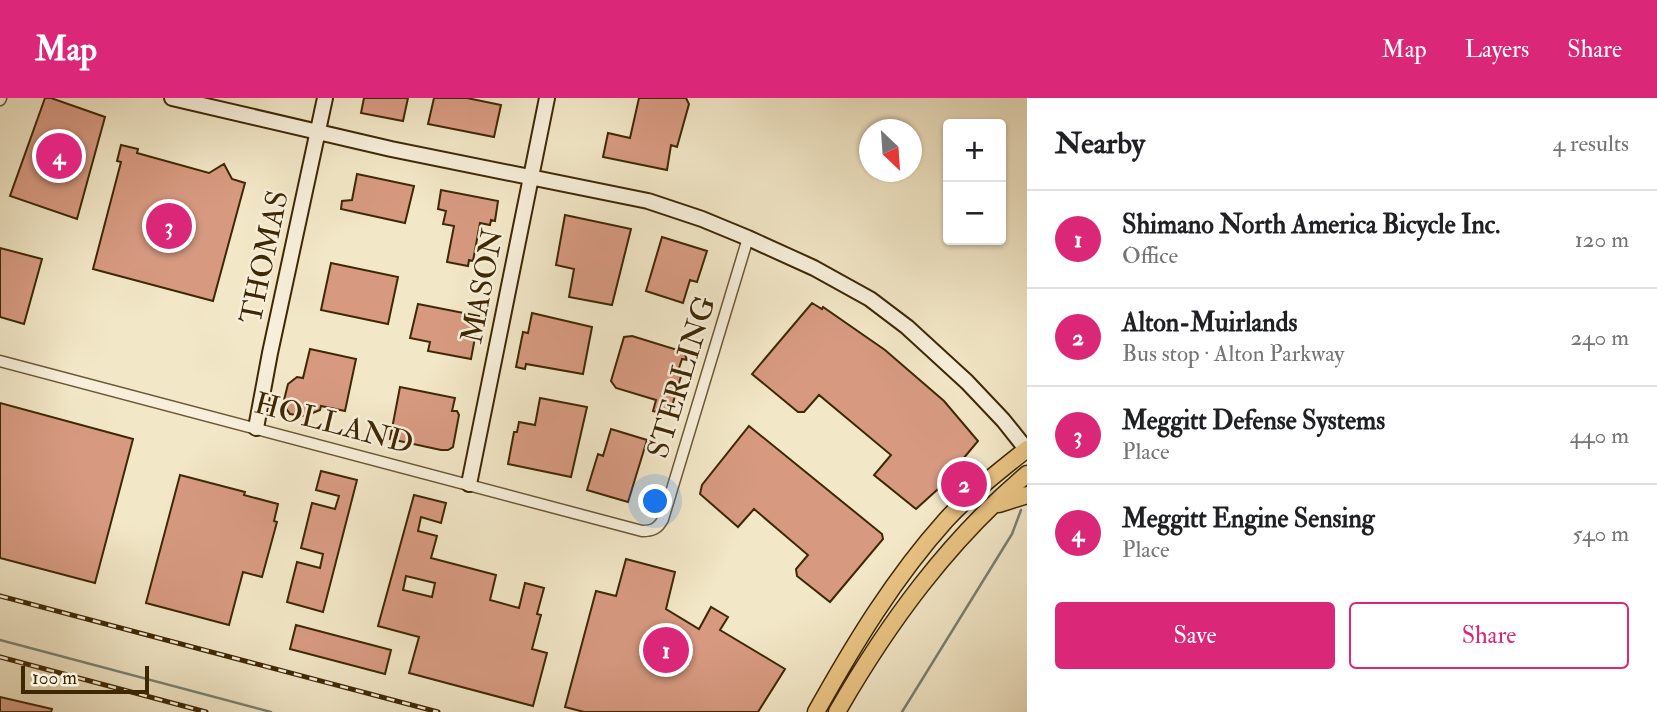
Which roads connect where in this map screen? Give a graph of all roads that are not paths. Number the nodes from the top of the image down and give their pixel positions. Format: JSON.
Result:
{"nodes":[{"id":1,"x":172,"y":98,"type":"edge"},
{"id":2,"x":325,"y":98,"type":"edge"},
{"id":3,"x":547,"y":98,"type":"edge"},
{"id":4,"x":317,"y":132,"type":"junction"},
{"id":5,"x":530,"y":176,"type":"junction"},
{"id":6,"x":748,"y":238,"type":"junction"},
{"id":7,"x":0,"y":361,"type":"edge"},
{"id":8,"x":256,"y":428,"type":"junction"},
{"id":9,"x":1027,"y":449,"type":"edge"},
{"id":10,"x":1027,"y":474,"type":"edge"},
{"id":11,"x":469,"y":484,"type":"junction"},
{"id":12,"x":1027,"y":495,"type":"edge"},
{"id":13,"x":990,"y":507,"type":"junction"},
{"id":14,"x":656,"y":529,"type":"joint"},
{"id":15,"x":816,"y":712,"type":"edge"},
{"id":16,"x":837,"y":712,"type":"edge"}],
"edges":[{"from":1,"to":4,"type":"main road"},
{"from":2,"to":4,"type":"main road","name":"THOMAS"},
{"from":3,"to":5,"type":"main road","name":"MASON"},
{"from":4,"to":5,"type":"main road"},
{"from":4,"to":8,"type":"main road","name":"THOMAS"},
{"from":5,"to":6,"type":"main road"},
{"from":5,"to":11,"type":"main road","name":"MASON"},
{"from":6,"to":9,"type":"main road"},
{"from":6,"to":14,"type":"street","name":"STERLING"},
{"from":7,"to":8,"type":"street","name":"HOLLAND"},
{"from":8,"to":11,"type":"street","name":"HOLLAND"},
{"from":9,"to":15,"type":"main road"},
{"from":10,"to":13,"type":"main road"},
{"from":11,"to":14,"type":"street","name":"HOLLAND"},
{"from":12,"to":13,"type":"main road"},
{"from":13,"to":16,"type":"main road"}]}
